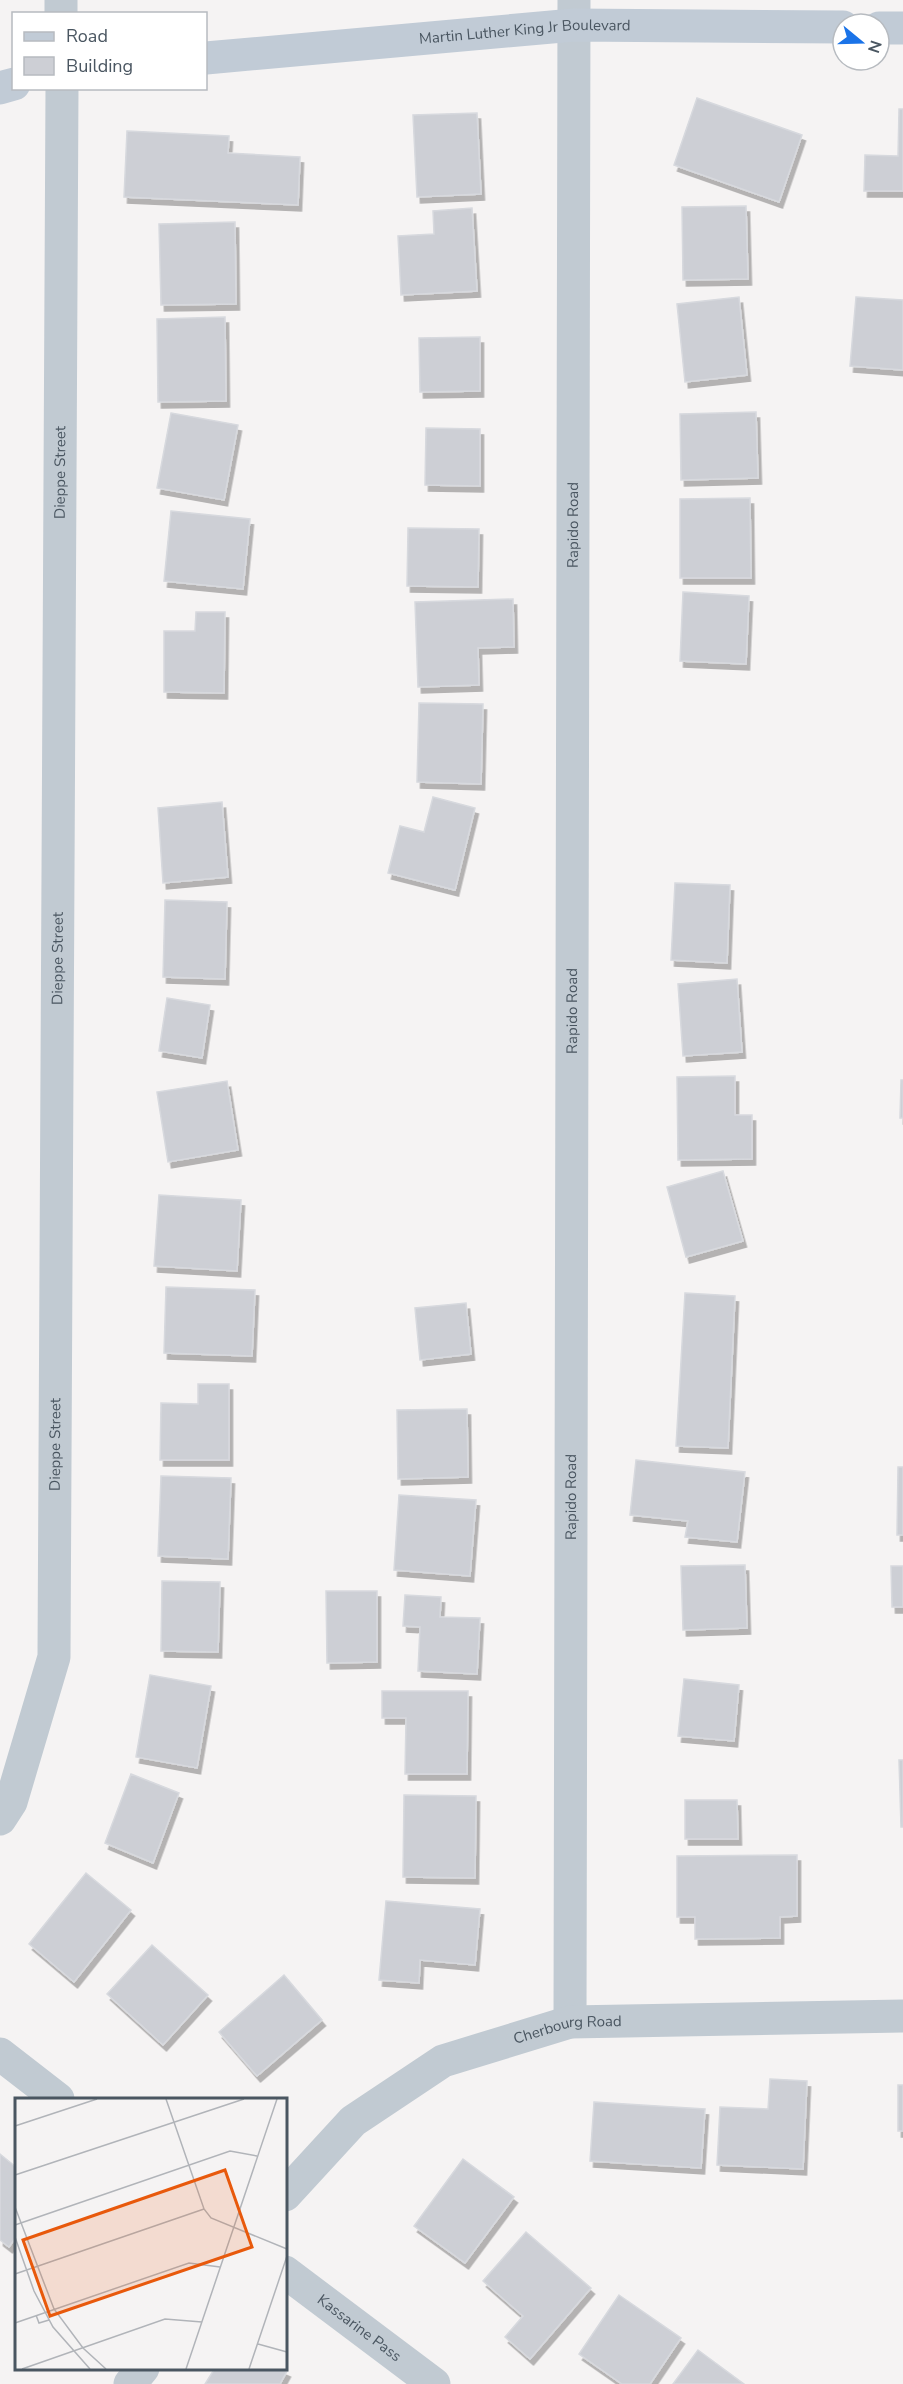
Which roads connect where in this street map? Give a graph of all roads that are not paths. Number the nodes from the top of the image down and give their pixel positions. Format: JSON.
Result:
{"nodes":[{"id":1,"x":574,"y":13,"type":"edge"},
{"id":2,"x":831,"y":26,"type":"edge"},
{"id":3,"x":207,"y":58,"type":"edge"},
{"id":4,"x":62,"y":90,"type":"edge"},
{"id":5,"x":0,"y":1819,"type":"edge"},
{"id":6,"x":903,"y":2016,"type":"edge"},
{"id":7,"x":570,"y":2022,"type":"junction"},
{"id":8,"x":0,"y":2055,"type":"edge"},
{"id":9,"x":57,"y":2098,"type":"edge"},
{"id":10,"x":286,"y":2194,"type":"edge"},
{"id":11,"x":286,"y":2273,"type":"edge"},
{"id":12,"x":141,"y":2369,"type":"edge"},
{"id":13,"x":130,"y":2384,"type":"edge"},
{"id":14,"x":434,"y":2384,"type":"edge"}],
"edges":[{"from":1,"to":2,"type":"main road","name":"Martin Luther King Jr Boulevard"},
{"from":1,"to":3,"type":"main road","name":"Martin Luther King Jr Boulevard"},
{"from":1,"to":7,"type":"street","name":"Rapido Road"},
{"from":4,"to":5,"type":"street","name":"Dieppe Street"},
{"from":6,"to":7,"type":"street","name":"Cherbourg Road"},
{"from":7,"to":10,"type":"street","name":"Cherbourg Road"},
{"from":8,"to":9,"type":"street"},
{"from":11,"to":14,"type":"street","name":"Kassarine Pass"},
{"from":12,"to":13,"type":"street"}]}
